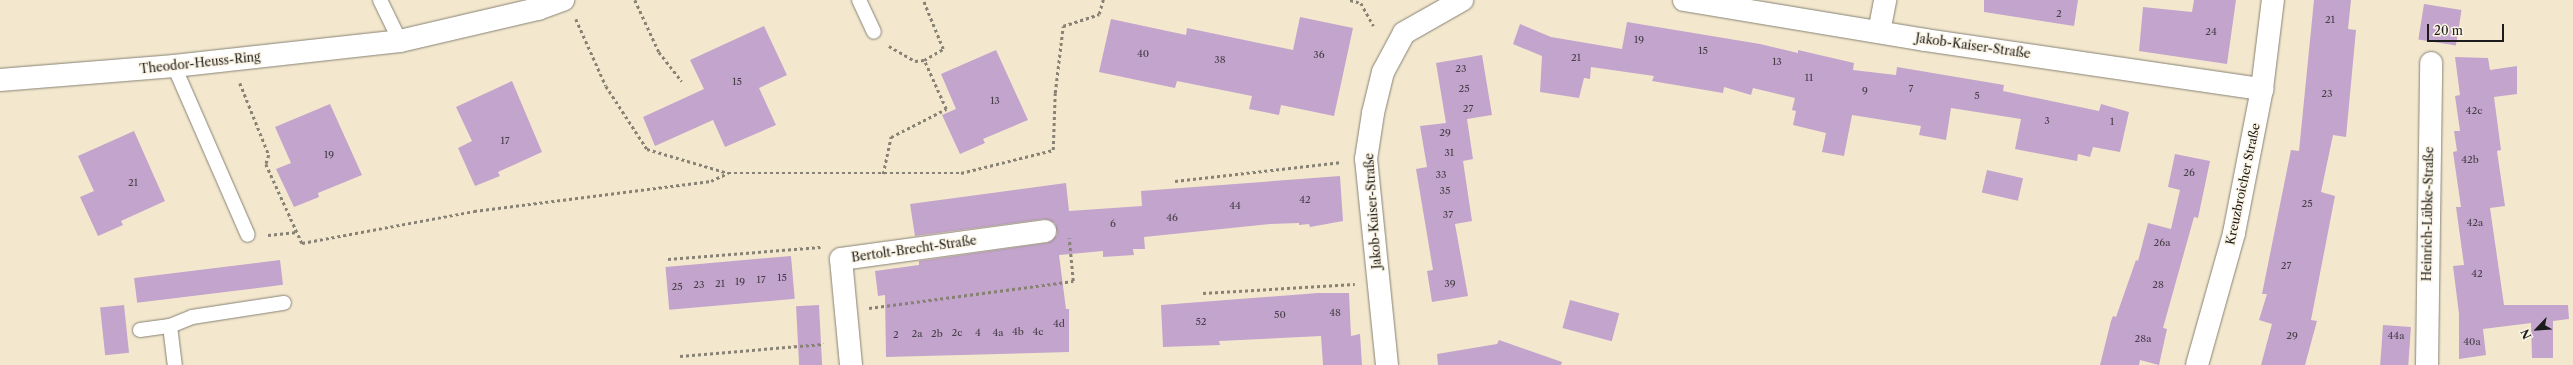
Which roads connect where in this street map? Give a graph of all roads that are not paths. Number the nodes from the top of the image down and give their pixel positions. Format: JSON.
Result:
{"nodes":[{"id":1,"x":380,"y":0,"type":"edge"},
{"id":2,"x":859,"y":0,"type":"edge"},
{"id":3,"x":1462,"y":0,"type":"edge"},
{"id":4,"x":1684,"y":0,"type":"edge"},
{"id":5,"x":1885,"y":0,"type":"edge"},
{"id":6,"x":2273,"y":0,"type":"edge"},
{"id":7,"x":569,"y":7,"type":"edge"},
{"id":8,"x":874,"y":32,"type":"road end"},
{"id":9,"x":1879,"y":32,"type":"junction"},
{"id":10,"x":400,"y":41,"type":"junction"},
{"id":11,"x":2430,"y":63,"type":"dead end"},
{"id":12,"x":174,"y":66,"type":"junction"},
{"id":13,"x":0,"y":80,"type":"edge"},
{"id":14,"x":2262,"y":89,"type":"junction"},
{"id":15,"x":1045,"y":231,"type":"road end"},
{"id":16,"x":248,"y":235,"type":"road end"},
{"id":17,"x":284,"y":303,"type":"dead end"},
{"id":18,"x":170,"y":326,"type":"junction"},
{"id":19,"x":140,"y":330,"type":"dead end"},
{"id":20,"x":175,"y":365,"type":"edge"},
{"id":21,"x":851,"y":365,"type":"edge"},
{"id":22,"x":1386,"y":365,"type":"edge"},
{"id":23,"x":2197,"y":365,"type":"edge"},
{"id":24,"x":2427,"y":365,"type":"edge"}],
"edges":[{"from":1,"to":10,"type":"lane"},
{"from":2,"to":8,"type":"lane"},
{"from":3,"to":22,"type":"street","name":"Jakob-Kaiser-Straße"},
{"from":4,"to":9,"type":"street","name":"Jakob-Kaiser-Straße"},
{"from":5,"to":9,"type":"street"},
{"from":6,"to":14,"type":"street","name":"Kreuzbroicher Straße"},
{"from":7,"to":10,"type":"street","name":"Theodor-Heuss-Ring"},
{"from":9,"to":14,"type":"street","name":"Jakob-Kaiser-Straße"},
{"from":10,"to":12,"type":"street","name":"Theodor-Heuss-Ring"},
{"from":11,"to":24,"type":"street","name":"Heinrich-Lübke-Straße"},
{"from":12,"to":13,"type":"street","name":"Theodor-Heuss-Ring"},
{"from":12,"to":16,"type":"lane"},
{"from":14,"to":23,"type":"street","name":"Kreuzbroicher Straße"},
{"from":15,"to":21,"type":"street","name":"Bertolt-Brecht-Straße"},
{"from":17,"to":18,"type":"lane"},
{"from":18,"to":19,"type":"lane"},
{"from":18,"to":20,"type":"lane"}]}
